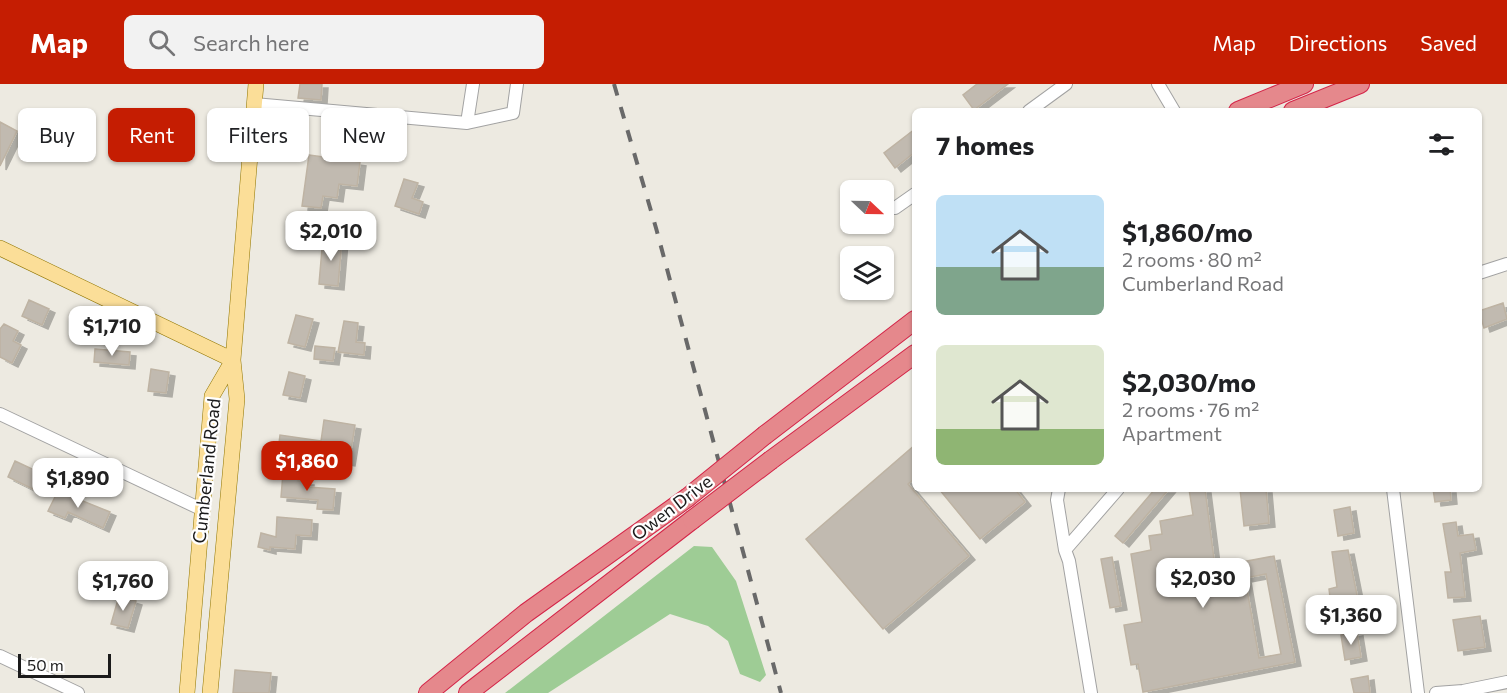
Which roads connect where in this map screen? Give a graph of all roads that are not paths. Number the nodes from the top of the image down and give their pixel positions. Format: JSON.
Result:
{"nodes":[{"id":1,"x":256,"y":84,"type":"edge"},
{"id":2,"x":473,"y":84,"type":"edge"},
{"id":3,"x":517,"y":84,"type":"edge"},
{"id":4,"x":1066,"y":84,"type":"edge"},
{"id":5,"x":1158,"y":84,"type":"edge"},
{"id":6,"x":1304,"y":84,"type":"edge"},
{"id":7,"x":1321,"y":84,"type":"edge"},
{"id":8,"x":1360,"y":84,"type":"edge"},
{"id":9,"x":254,"y":104,"type":"junction"},
{"id":10,"x":1033,"y":108,"type":"edge"},
{"id":11,"x":1172,"y":108,"type":"edge"},
{"id":12,"x":1245,"y":108,"type":"edge"},
{"id":13,"x":1273,"y":108,"type":"edge"},
{"id":14,"x":1300,"y":108,"type":"edge"},
{"id":15,"x":467,"y":123,"type":"junction"},
{"id":16,"x":912,"y":196,"type":"edge"},
{"id":17,"x":895,"y":208,"type":"dead end"},
{"id":18,"x":0,"y":248,"type":"edge"},
{"id":19,"x":1507,"y":264,"type":"edge"},
{"id":20,"x":1482,"y":272,"type":"edge"},
{"id":21,"x":912,"y":322,"type":"edge"},
{"id":22,"x":912,"y":356,"type":"edge"},
{"id":23,"x":233,"y":360,"type":"junction"},
{"id":24,"x":0,"y":414,"type":"edge"},
{"id":25,"x":1058,"y":492,"type":"edge"},
{"id":26,"x":1115,"y":492,"type":"edge"},
{"id":27,"x":1393,"y":492,"type":"edge"},
{"id":28,"x":202,"y":510,"type":"junction"},
{"id":29,"x":1065,"y":550,"type":"junction"},
{"id":30,"x":0,"y":656,"type":"edge"},
{"id":31,"x":1507,"y":682,"type":"edge"},
{"id":32,"x":78,"y":693,"type":"edge"},
{"id":33,"x":187,"y":693,"type":"edge"},
{"id":34,"x":210,"y":693,"type":"edge"},
{"id":35,"x":428,"y":693,"type":"edge"},
{"id":36,"x":468,"y":693,"type":"edge"},
{"id":37,"x":1091,"y":693,"type":"edge"},
{"id":38,"x":1418,"y":693,"type":"edge"},
{"id":39,"x":1436,"y":693,"type":"edge"}],
"edges":[{"from":1,"to":9,"type":"main road","name":"Cumberland Road"},
{"from":2,"to":15,"type":"street"},
{"from":3,"to":15,"type":"street"},
{"from":4,"to":10,"type":"street"},
{"from":5,"to":11,"type":"street"},
{"from":6,"to":12,"type":"highway"},
{"from":7,"to":13,"type":"highway"},
{"from":8,"to":14,"type":"highway"},
{"from":9,"to":15,"type":"street"},
{"from":9,"to":23,"type":"main road","name":"Cumberland Road"},
{"from":16,"to":17,"type":"street"},
{"from":18,"to":23,"type":"main road"},
{"from":19,"to":20,"type":"street"},
{"from":21,"to":35,"type":"highway","name":"Owen Drive","bridge":true},
{"from":22,"to":36,"type":"highway","name":"Owen Drive","bridge":true},
{"from":23,"to":28,"type":"main road","name":"Cumberland Road"},
{"from":23,"to":34,"type":"main road","name":"Cumberland Road"},
{"from":24,"to":28,"type":"street"},
{"from":25,"to":29,"type":"street"},
{"from":26,"to":29,"type":"street"},
{"from":27,"to":38,"type":"street"},
{"from":28,"to":33,"type":"main road","name":"Cumberland Road"},
{"from":29,"to":37,"type":"street"},
{"from":30,"to":32,"type":"street"},
{"from":31,"to":39,"type":"street"}]}
